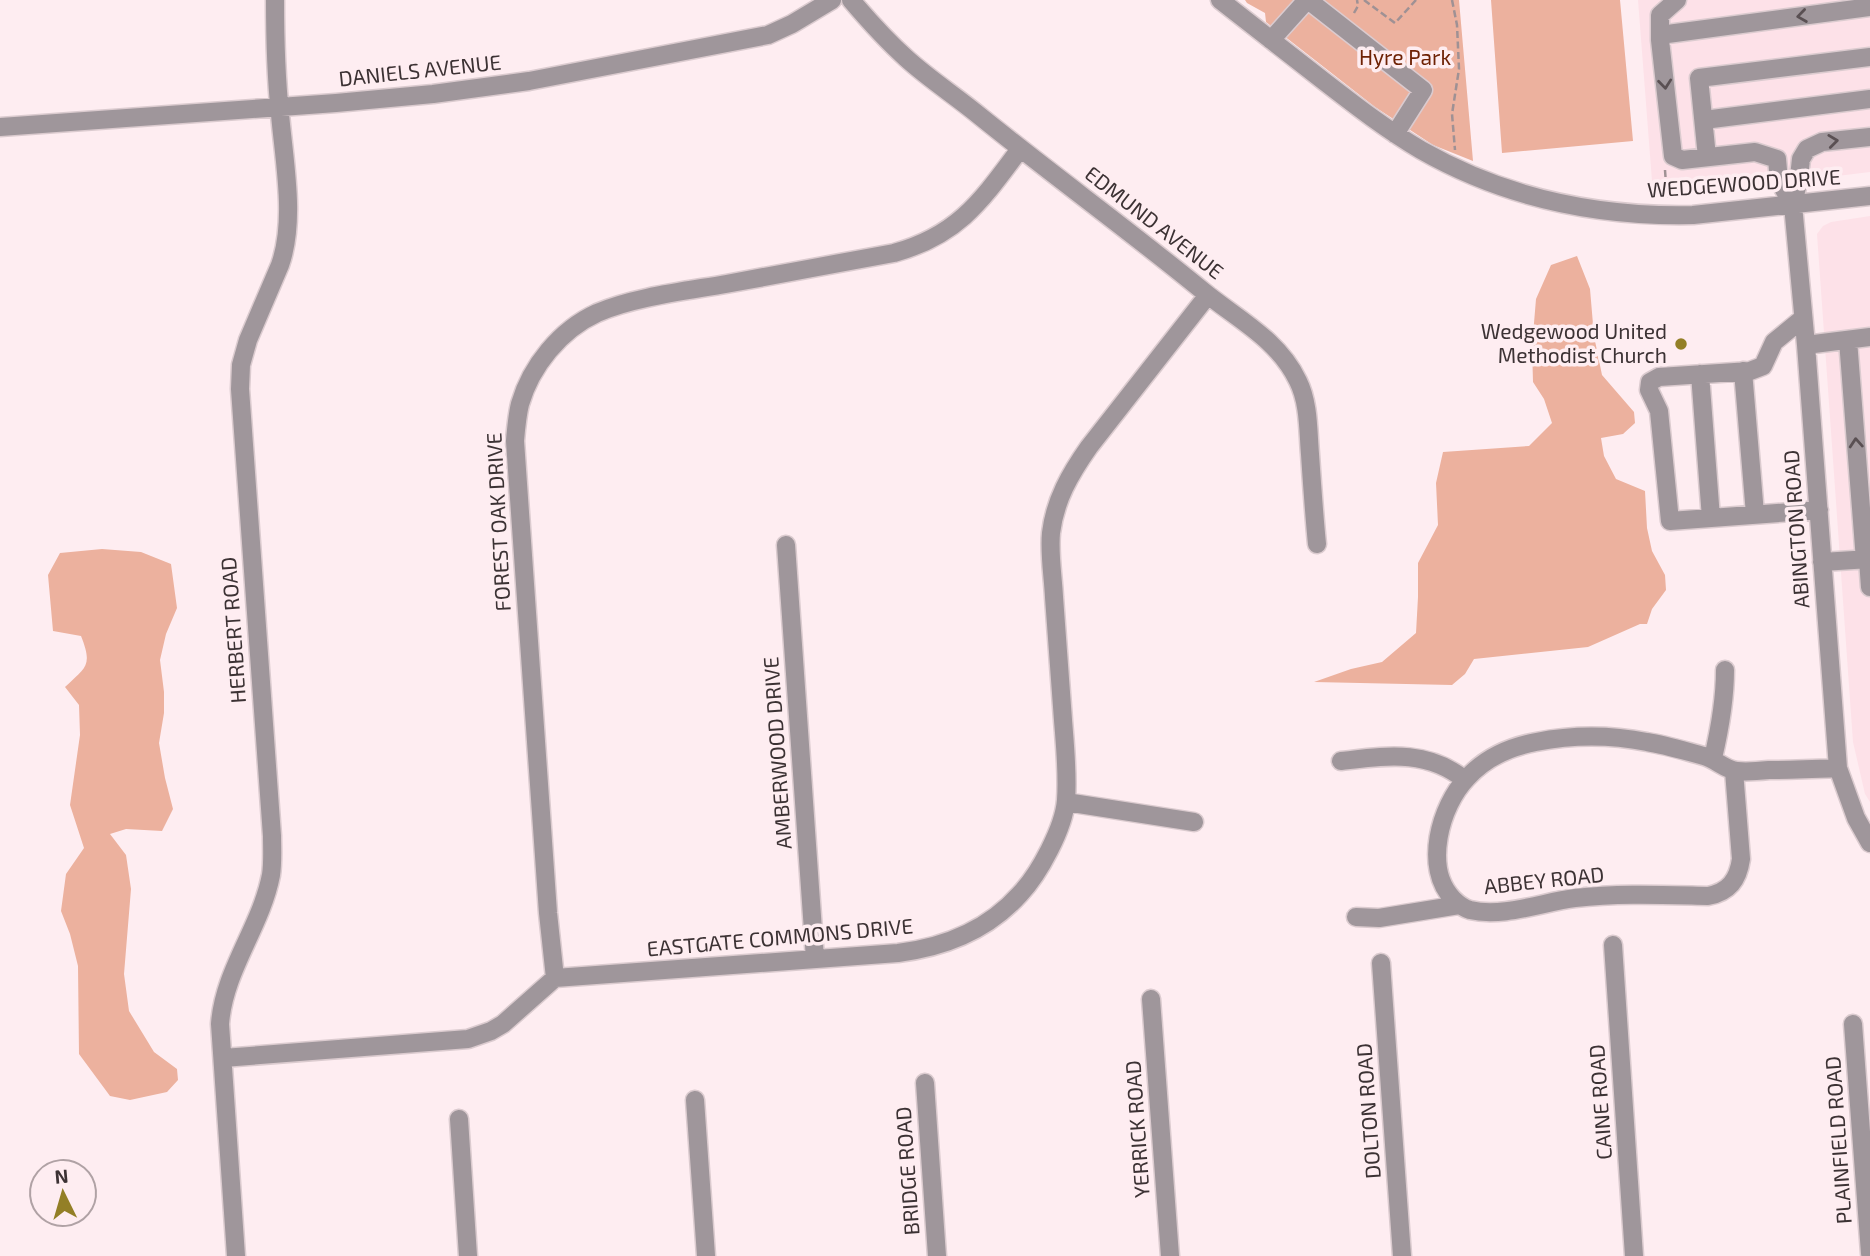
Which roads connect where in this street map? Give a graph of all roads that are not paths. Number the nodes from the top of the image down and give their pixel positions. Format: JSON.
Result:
{"nodes":[{"id":1,"x":275,"y":0,"type":"edge"},
{"id":2,"x":832,"y":0,"type":"edge"},
{"id":3,"x":851,"y":0,"type":"edge"},
{"id":4,"x":1220,"y":0,"type":"edge"},
{"id":5,"x":1308,"y":0,"type":"edge"},
{"id":6,"x":1677,"y":0,"type":"edge"},
{"id":7,"x":1870,"y":7,"type":"edge"},
{"id":8,"x":1660,"y":35,"type":"junction"},
{"id":9,"x":1271,"y":40,"type":"junction"},
{"id":10,"x":1870,"y":57,"type":"edge"},
{"id":11,"x":1870,"y":99,"type":"edge"},
{"id":12,"x":279,"y":107,"type":"junction"},
{"id":13,"x":1704,"y":120,"type":"junction"},
{"id":14,"x":0,"y":127,"type":"edge"},
{"id":15,"x":1395,"y":134,"type":"junction"},
{"id":16,"x":1870,"y":137,"type":"edge"},
{"id":17,"x":1020,"y":149,"type":"junction"},
{"id":18,"x":1707,"y":157,"type":"junction"},
{"id":19,"x":1870,"y":196,"type":"edge"},
{"id":20,"x":1793,"y":205,"type":"junction"},
{"id":21,"x":1208,"y":295,"type":"junction"},
{"id":22,"x":1802,"y":319,"type":"junction"},
{"id":23,"x":1870,"y":337,"type":"edge"},
{"id":24,"x":1848,"y":340,"type":"junction"},
{"id":25,"x":1805,"y":345,"type":"junction"},
{"id":26,"x":1743,"y":371,"type":"junction"},
{"id":27,"x":1700,"y":374,"type":"junction"},
{"id":28,"x":1819,"y":510,"type":"junction"},
{"id":29,"x":1755,"y":514,"type":"junction"},
{"id":30,"x":1711,"y":518,"type":"junction"},
{"id":31,"x":1317,"y":544,"type":"dead end"},
{"id":32,"x":786,"y":545,"type":"dead end"},
{"id":33,"x":1867,"y":559,"type":"edge"},
{"id":34,"x":1822,"y":562,"type":"junction"},
{"id":35,"x":1870,"y":587,"type":"edge"},
{"id":36,"x":1725,"y":670,"type":"dead end"},
{"id":37,"x":1713,"y":758,"type":"junction"},
{"id":38,"x":1341,"y":761,"type":"dead end"},
{"id":39,"x":1838,"y":768,"type":"junction"},
{"id":40,"x":1734,"y":771,"type":"junction"},
{"id":41,"x":1465,"y":780,"type":"junction"},
{"id":42,"x":1066,"y":802,"type":"junction"},
{"id":43,"x":1194,"y":822,"type":"dead end"},
{"id":44,"x":1870,"y":843,"type":"edge"},
{"id":45,"x":1459,"y":905,"type":"junction"},
{"id":46,"x":1356,"y":917,"type":"dead end"},
{"id":47,"x":1613,"y":945,"type":"dead end"},
{"id":48,"x":815,"y":959,"type":"junction"},
{"id":49,"x":1381,"y":963,"type":"dead end"},
{"id":50,"x":555,"y":978,"type":"junction"},
{"id":51,"x":1151,"y":999,"type":"dead end"},
{"id":52,"x":1853,"y":1024,"type":"dead end"},
{"id":53,"x":223,"y":1058,"type":"junction"},
{"id":54,"x":925,"y":1083,"type":"dead end"},
{"id":55,"x":695,"y":1100,"type":"dead end"},
{"id":56,"x":459,"y":1119,"type":"dead end"},
{"id":57,"x":1870,"y":1253,"type":"edge"},
{"id":58,"x":236,"y":1256,"type":"edge"},
{"id":59,"x":468,"y":1256,"type":"edge"},
{"id":60,"x":706,"y":1256,"type":"edge"},
{"id":61,"x":937,"y":1256,"type":"edge"},
{"id":62,"x":1170,"y":1256,"type":"edge"},
{"id":63,"x":1402,"y":1256,"type":"edge"},
{"id":64,"x":1634,"y":1256,"type":"edge"}],
"edges":[{"from":1,"to":12,"type":"street","name":"HERBERT ROAD"},
{"from":2,"to":12,"type":"street","name":"DANIELS AVENUE"},
{"from":3,"to":17,"type":"street","name":"EDMUND AVENUE"},
{"from":4,"to":9,"type":"street","name":"WEDGEWOOD DRIVE"},
{"from":5,"to":9,"type":"street"},
{"from":5,"to":15,"type":"street"},
{"from":6,"to":8,"type":"street"},
{"from":7,"to":8,"type":"street","one_way":true},
{"from":8,"to":18,"type":"street","one_way":true},
{"from":9,"to":15,"type":"street","name":"WEDGEWOOD DRIVE"},
{"from":10,"to":13,"type":"street"},
{"from":11,"to":13,"type":"street"},
{"from":12,"to":14,"type":"street","name":"DANIELS AVENUE"},
{"from":12,"to":53,"type":"street","name":"HERBERT ROAD"},
{"from":13,"to":18,"type":"street"},
{"from":15,"to":20,"type":"street","name":"WEDGEWOOD DRIVE"},
{"from":20,"to":16,"type":"street","one_way":true},
{"from":17,"to":21,"type":"street","name":"EDMUND AVENUE"},
{"from":17,"to":50,"type":"street","name":"FOREST OAK DRIVE"},
{"from":18,"to":20,"type":"street"},
{"from":19,"to":20,"type":"street","name":"WEDGEWOOD DRIVE"},
{"from":20,"to":22,"type":"street","name":"ABINGTON ROAD"},
{"from":21,"to":31,"type":"street","name":"EDMUND AVENUE"},
{"from":21,"to":42,"type":"street","name":"EASTGATE COMMONS DRIVE"},
{"from":22,"to":25,"type":"street","name":"ABINGTON ROAD"},
{"from":22,"to":26,"type":"street"},
{"from":23,"to":24,"type":"street"},
{"from":24,"to":25,"type":"street"},
{"from":33,"to":24,"type":"street","one_way":true},
{"from":25,"to":28,"type":"street","name":"ABINGTON ROAD"},
{"from":26,"to":27,"type":"street"},
{"from":26,"to":29,"type":"street"},
{"from":27,"to":30,"type":"street"},
{"from":27,"to":30,"type":"street"},
{"from":28,"to":29,"type":"street"},
{"from":28,"to":34,"type":"street","name":"ABINGTON ROAD"},
{"from":29,"to":30,"type":"street"},
{"from":32,"to":48,"type":"street","name":"AMBERWOOD DRIVE"},
{"from":33,"to":34,"type":"street"},
{"from":33,"to":35,"type":"street"},
{"from":34,"to":39,"type":"street","name":"ABINGTON ROAD"},
{"from":36,"to":37,"type":"street"},
{"from":37,"to":40,"type":"street","name":"ABBEY ROAD"},
{"from":37,"to":41,"type":"street","name":"ABBEY ROAD"},
{"from":38,"to":41,"type":"street"},
{"from":39,"to":40,"type":"street"},
{"from":39,"to":44,"type":"street","name":"ABINGTON ROAD"},
{"from":40,"to":45,"type":"street","name":"ABBEY ROAD"},
{"from":41,"to":45,"type":"street","name":"ABBEY ROAD"},
{"from":42,"to":43,"type":"street"},
{"from":42,"to":48,"type":"street","name":"EASTGATE COMMONS DRIVE"},
{"from":45,"to":46,"type":"street"},
{"from":47,"to":64,"type":"street","name":"CAINE ROAD"},
{"from":48,"to":50,"type":"street","name":"EASTGATE COMMONS DRIVE"},
{"from":49,"to":63,"type":"street","name":"DOLTON ROAD"},
{"from":50,"to":53,"type":"street"},
{"from":51,"to":62,"type":"street","name":"YERRICK ROAD"},
{"from":52,"to":57,"type":"street","name":"PLAINFIELD ROAD"},
{"from":53,"to":58,"type":"street","name":"HERBERT ROAD"},
{"from":54,"to":61,"type":"street","name":"BRIDGE ROAD"},
{"from":55,"to":60,"type":"street"},
{"from":56,"to":59,"type":"street"}]}
